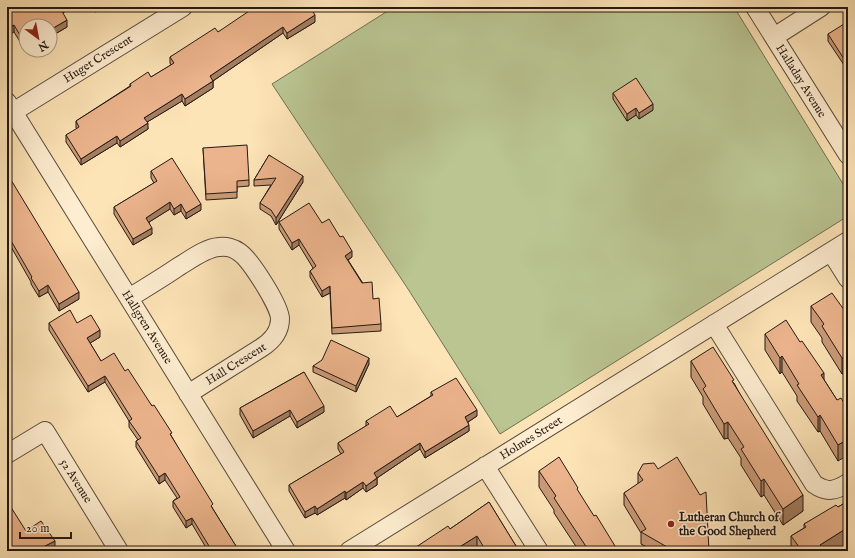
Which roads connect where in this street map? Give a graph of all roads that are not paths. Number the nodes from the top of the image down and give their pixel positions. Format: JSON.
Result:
{"nodes":[{"id":1,"x":183,"y":7,"type":"edge"},
{"id":2,"x":755,"y":7,"type":"edge"},
{"id":3,"x":821,"y":7,"type":"edge"},
{"id":4,"x":774,"y":37,"type":"junction"},
{"id":5,"x":10,"y":107,"type":"edge"},
{"id":6,"x":848,"y":155,"type":"edge"},
{"id":7,"x":848,"y":241,"type":"edge"},
{"id":8,"x":831,"y":252,"type":"junction"},
{"id":9,"x":848,"y":279,"type":"edge"},
{"id":10,"x":129,"y":298,"type":"junction"},
{"id":11,"x":714,"y":324,"type":"junction"},
{"id":12,"x":188,"y":394,"type":"junction"},
{"id":13,"x":7,"y":454,"type":"edge"},
{"id":14,"x":485,"y":466,"type":"junction"},
{"id":15,"x":848,"y":483,"type":"edge"},
{"id":16,"x":351,"y":550,"type":"edge"},
{"id":17,"x":119,"y":551,"type":"edge"},
{"id":18,"x":286,"y":551,"type":"edge"},
{"id":19,"x":539,"y":551,"type":"edge"}],
"edges":[{"from":1,"to":5,"type":"street","name":"Huget Crescent"},
{"from":2,"to":4,"type":"street","name":"Halladay Avenue"},
{"from":3,"to":4,"type":"street"},
{"from":4,"to":6,"type":"street","name":"Halladay Avenue"},
{"from":5,"to":10,"type":"street","name":"Hallgren Avenue"},
{"from":7,"to":8,"type":"street","name":"Holmes Street"},
{"from":8,"to":9,"type":"street"},
{"from":8,"to":11,"type":"street","name":"Holmes Street"},
{"from":10,"to":12,"type":"street","name":"Hallgren Avenue"},
{"from":10,"to":12,"type":"street","name":"Hall Crescent"},
{"from":11,"to":14,"type":"street","name":"Holmes Street"},
{"from":11,"to":15,"type":"street"},
{"from":12,"to":18,"type":"street","name":"Hallgren Avenue"},
{"from":13,"to":17,"type":"street","name":"52 Avenue"},
{"from":14,"to":16,"type":"street","name":"Holmes Street"},
{"from":14,"to":19,"type":"street"}]}
